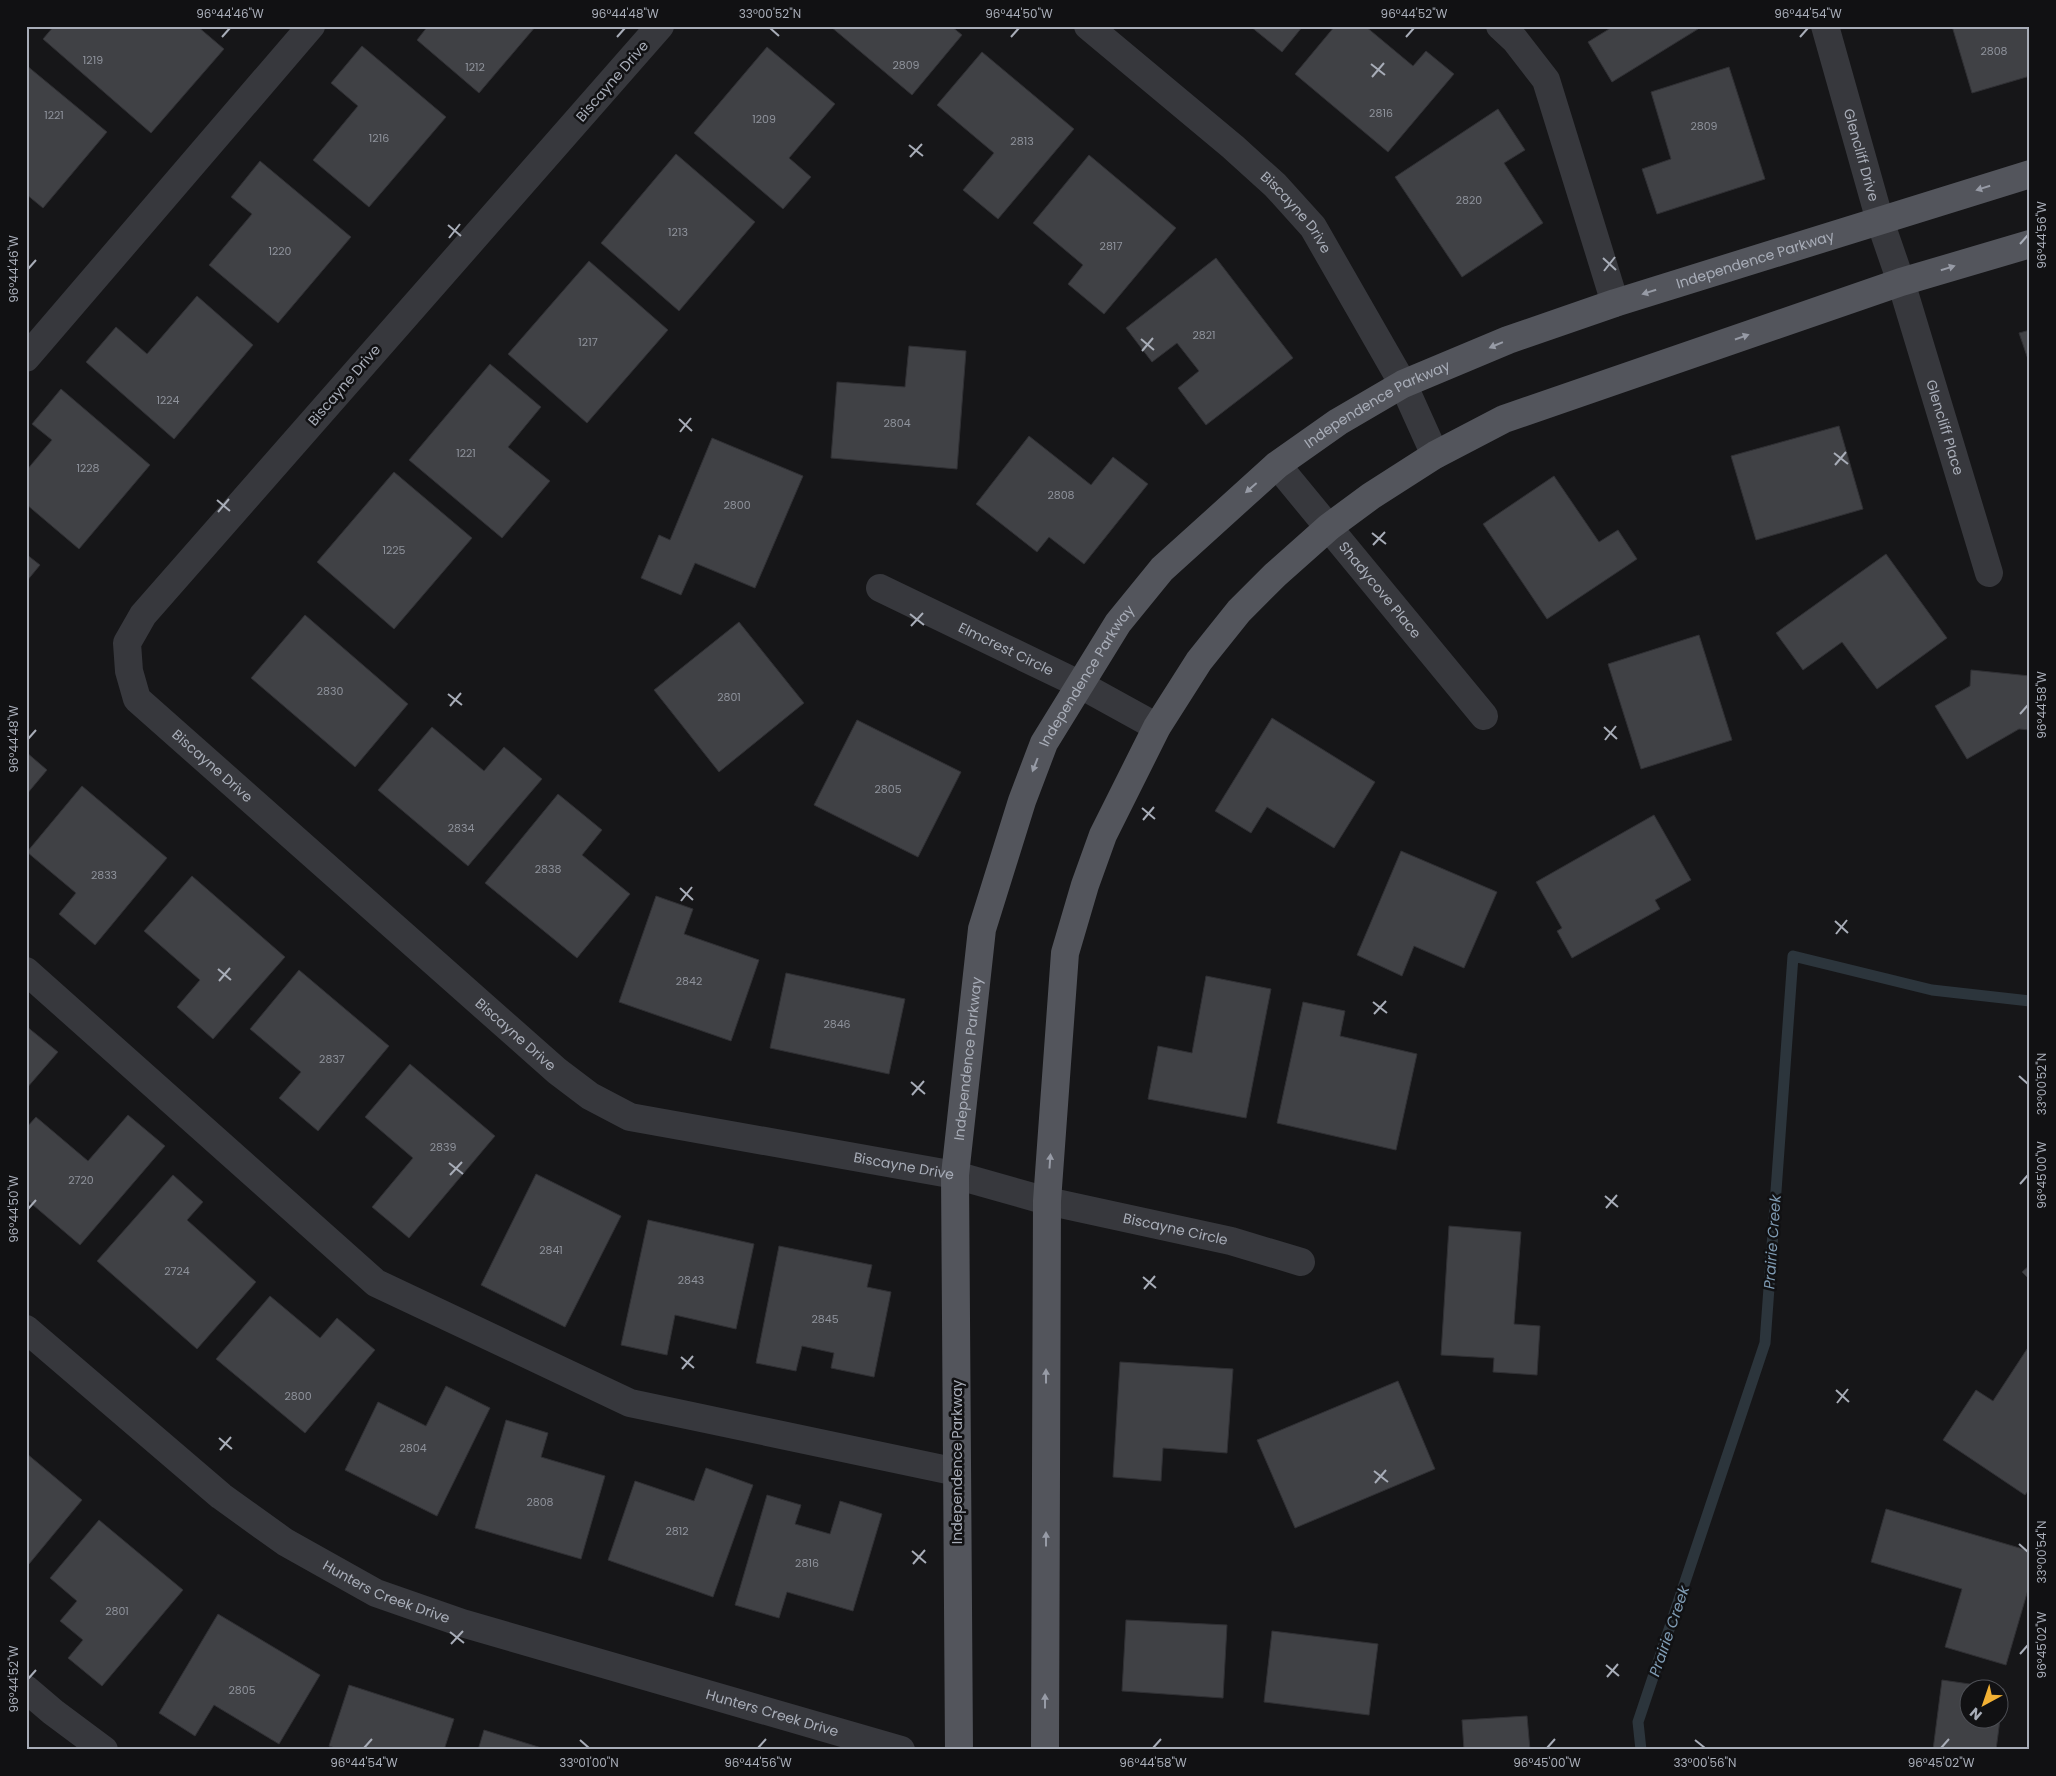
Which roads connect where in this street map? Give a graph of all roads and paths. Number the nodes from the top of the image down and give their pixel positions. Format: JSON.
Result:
{"nodes":[{"id":1,"x":311,"y":26,"type":"edge"},
{"id":2,"x":660,"y":26,"type":"edge"},
{"id":3,"x":1088,"y":26,"type":"edge"},
{"id":4,"x":1500,"y":26,"type":"edge"},
{"id":5,"x":1825,"y":26,"type":"edge"},
{"id":6,"x":2030,"y":174,"type":"edge"},
{"id":7,"x":1880,"y":222,"type":"junction"},
{"id":8,"x":2030,"y":244,"type":"edge"},
{"id":9,"x":1901,"y":282,"type":"junction"},
{"id":10,"x":1615,"y":303,"type":"junction"},
{"id":11,"x":26,"y":358,"type":"edge"},
{"id":12,"x":1403,"y":384,"type":"junction"},
{"id":13,"x":1434,"y":455,"type":"junction"},
{"id":14,"x":1276,"y":465,"type":"junction"},
{"id":15,"x":1330,"y":527,"type":"junction"},
{"id":16,"x":1989,"y":573,"type":"dead end"},
{"id":17,"x":880,"y":588,"type":"dead end"},
{"id":18,"x":1079,"y":684,"type":"junction"},
{"id":19,"x":1484,"y":716,"type":"dead end"},
{"id":20,"x":1157,"y":727,"type":"junction"},
{"id":21,"x":26,"y":971,"type":"edge"},
{"id":22,"x":955,"y":1175,"type":"junction"},
{"id":23,"x":1047,"y":1201,"type":"junction"},
{"id":24,"x":1301,"y":1262,"type":"dead end"},
{"id":25,"x":26,"y":1329,"type":"edge"},
{"id":26,"x":957,"y":1472,"type":"junction"},
{"id":27,"x":26,"y":1689,"type":"edge"},
{"id":28,"x":104,"y":1750,"type":"edge"},
{"id":29,"x":901,"y":1750,"type":"edge"},
{"id":30,"x":959,"y":1750,"type":"edge"},
{"id":31,"x":1045,"y":1750,"type":"edge"}],
"edges":[{"from":1,"to":11,"type":"street"},
{"from":2,"to":22,"type":"street","name":"Biscayne Drive"},
{"from":3,"to":12,"type":"street","name":"Biscayne Drive"},
{"from":4,"to":10,"type":"street"},
{"from":5,"to":7,"type":"street","name":"Glencliff Drive"},
{"from":6,"to":7,"type":"main road","name":"Independence Parkway","one_way":true},
{"from":7,"to":9,"type":"street","name":"Glencliff Drive"},
{"from":7,"to":10,"type":"main road","name":"Independence Parkway","one_way":true},
{"from":9,"to":8,"type":"main road","one_way":true},
{"from":13,"to":9,"type":"main road","one_way":true},
{"from":9,"to":16,"type":"street","name":"Glencliff Place"},
{"from":10,"to":12,"type":"main road","name":"Independence Parkway","one_way":true},
{"from":12,"to":13,"type":"street","name":"Biscayne Drive"},
{"from":12,"to":14,"type":"main road","name":"Independence Parkway"},
{"from":13,"to":15,"type":"main road"},
{"from":14,"to":15,"type":"street","name":"Shadycove Place"},
{"from":14,"to":18,"type":"main road","name":"Independence Parkway","one_way":true},
{"from":15,"to":19,"type":"street","name":"Shadycove Place"},
{"from":15,"to":20,"type":"main road"},
{"from":17,"to":18,"type":"street","name":"Elmcrest Circle"},
{"from":18,"to":20,"type":"street","name":"Elmcrest Circle"},
{"from":18,"to":22,"type":"main road","name":"Independence Parkway","one_way":true},
{"from":23,"to":20,"type":"main road","one_way":true},
{"from":21,"to":26,"type":"street"},
{"from":22,"to":23,"type":"street","name":"Biscayne Drive"},
{"from":22,"to":26,"type":"main road","name":"Independence Parkway"},
{"from":23,"to":24,"type":"street","name":"Biscayne Circle"},
{"from":31,"to":23,"type":"main road","one_way":true},
{"from":25,"to":29,"type":"street","name":"Hunters Creek Drive"},
{"from":26,"to":30,"type":"main road","name":"Independence Parkway"},
{"from":27,"to":28,"type":"street"}]}
